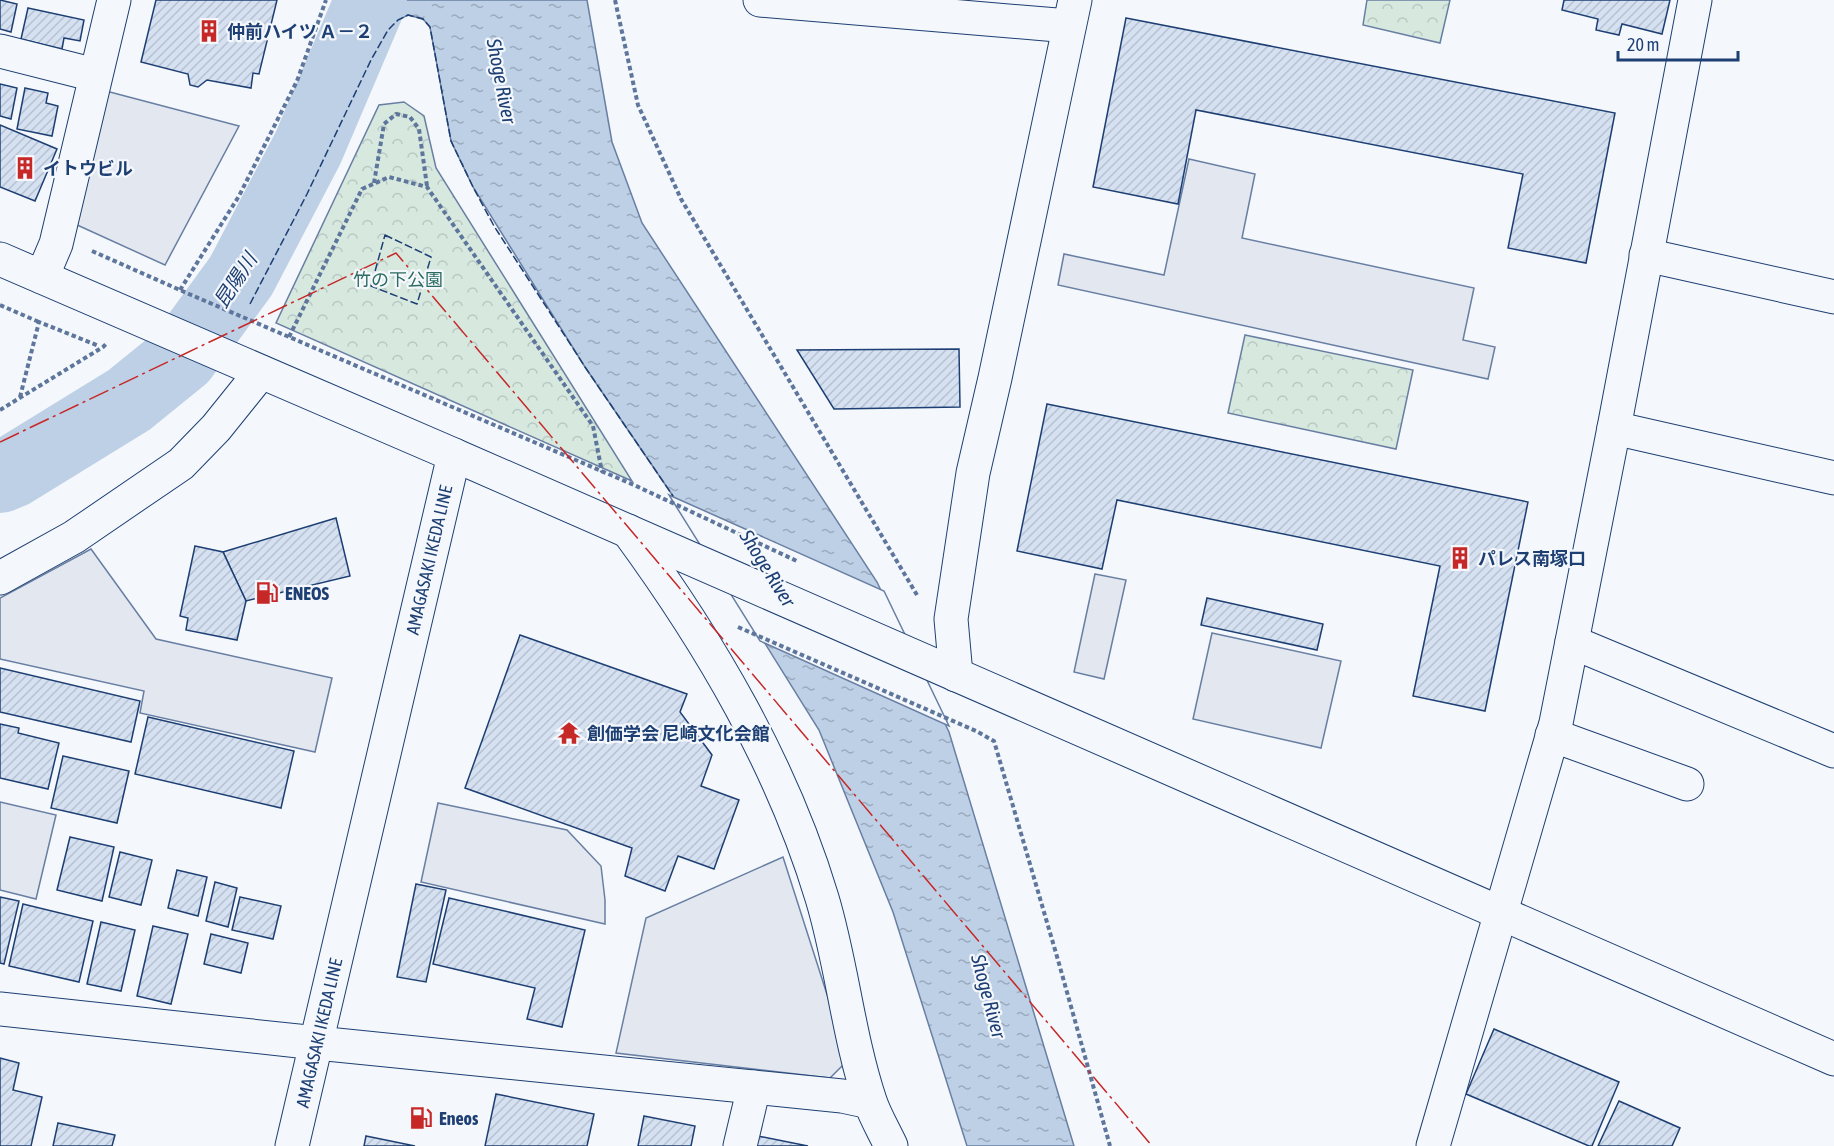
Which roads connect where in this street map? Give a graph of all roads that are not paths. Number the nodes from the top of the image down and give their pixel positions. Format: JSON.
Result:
{"nodes":[{"id":1,"x":114,"y":0,"type":"edge"},
{"id":2,"x":760,"y":0,"type":"edge"},
{"id":3,"x":1695,"y":0,"type":"edge"},
{"id":4,"x":1072,"y":13,"type":"edge"},
{"id":5,"x":0,"y":51,"type":"edge"},
{"id":6,"x":95,"y":75,"type":"junction"},
{"id":7,"x":1646,"y":255,"type":"junction"},
{"id":8,"x":0,"y":259,"type":"edge"},
{"id":9,"x":42,"y":277,"type":"junction"},
{"id":10,"x":1834,"y":297,"type":"edge"},
{"id":11,"x":249,"y":367,"type":"junction"},
{"id":12,"x":1614,"y":428,"type":"junction"},
{"id":13,"x":454,"y":455,"type":"junction"},
{"id":14,"x":1834,"y":478,"type":"edge"},
{"id":15,"x":628,"y":531,"type":"junction"},
{"id":16,"x":0,"y":578,"type":"edge"},
{"id":17,"x":1572,"y":642,"type":"junction"},
{"id":18,"x":950,"y":672,"type":"junction"},
{"id":19,"x":1552,"y":735,"type":"junction"},
{"id":20,"x":1834,"y":751,"type":"edge"},
{"id":21,"x":1687,"y":784,"type":"dead end"},
{"id":22,"x":1501,"y":915,"type":"junction"},
{"id":23,"x":0,"y":1009,"type":"edge"},
{"id":24,"x":316,"y":1043,"type":"junction"},
{"id":25,"x":1834,"y":1059,"type":"edge"},
{"id":26,"x":754,"y":1087,"type":"junction"},
{"id":27,"x":870,"y":1102,"type":"junction"},
{"id":28,"x":292,"y":1146,"type":"edge"},
{"id":29,"x":740,"y":1146,"type":"edge"},
{"id":30,"x":891,"y":1146,"type":"edge"},
{"id":31,"x":1433,"y":1146,"type":"edge"}],
"edges":[{"from":1,"to":6,"type":"street"},
{"from":2,"to":4,"type":"street"},
{"from":3,"to":7,"type":"street"},
{"from":4,"to":18,"type":"street"},
{"from":5,"to":6,"type":"street"},
{"from":6,"to":9,"type":"street"},
{"from":7,"to":10,"type":"street"},
{"from":7,"to":12,"type":"street"},
{"from":8,"to":9,"type":"street"},
{"from":9,"to":11,"type":"street"},
{"from":11,"to":13,"type":"street"},
{"from":11,"to":16,"type":"street"},
{"from":12,"to":14,"type":"street"},
{"from":12,"to":17,"type":"street"},
{"from":13,"to":15,"type":"street"},
{"from":13,"to":24,"type":"street","name":"AMAGASAKI IKEDA LINE"},
{"from":15,"to":18,"type":"street"},
{"from":15,"to":27,"type":"street"},
{"from":17,"to":19,"type":"street"},
{"from":17,"to":20,"type":"street"},
{"from":18,"to":22,"type":"street"},
{"from":19,"to":21,"type":"street"},
{"from":19,"to":22,"type":"street"},
{"from":22,"to":25,"type":"street"},
{"from":22,"to":31,"type":"street"},
{"from":23,"to":24,"type":"street"},
{"from":24,"to":26,"type":"street"},
{"from":24,"to":28,"type":"street","name":"AMAGASAKI IKEDA LINE"},
{"from":26,"to":27,"type":"street"},
{"from":26,"to":29,"type":"street"},
{"from":27,"to":30,"type":"street"}]}
